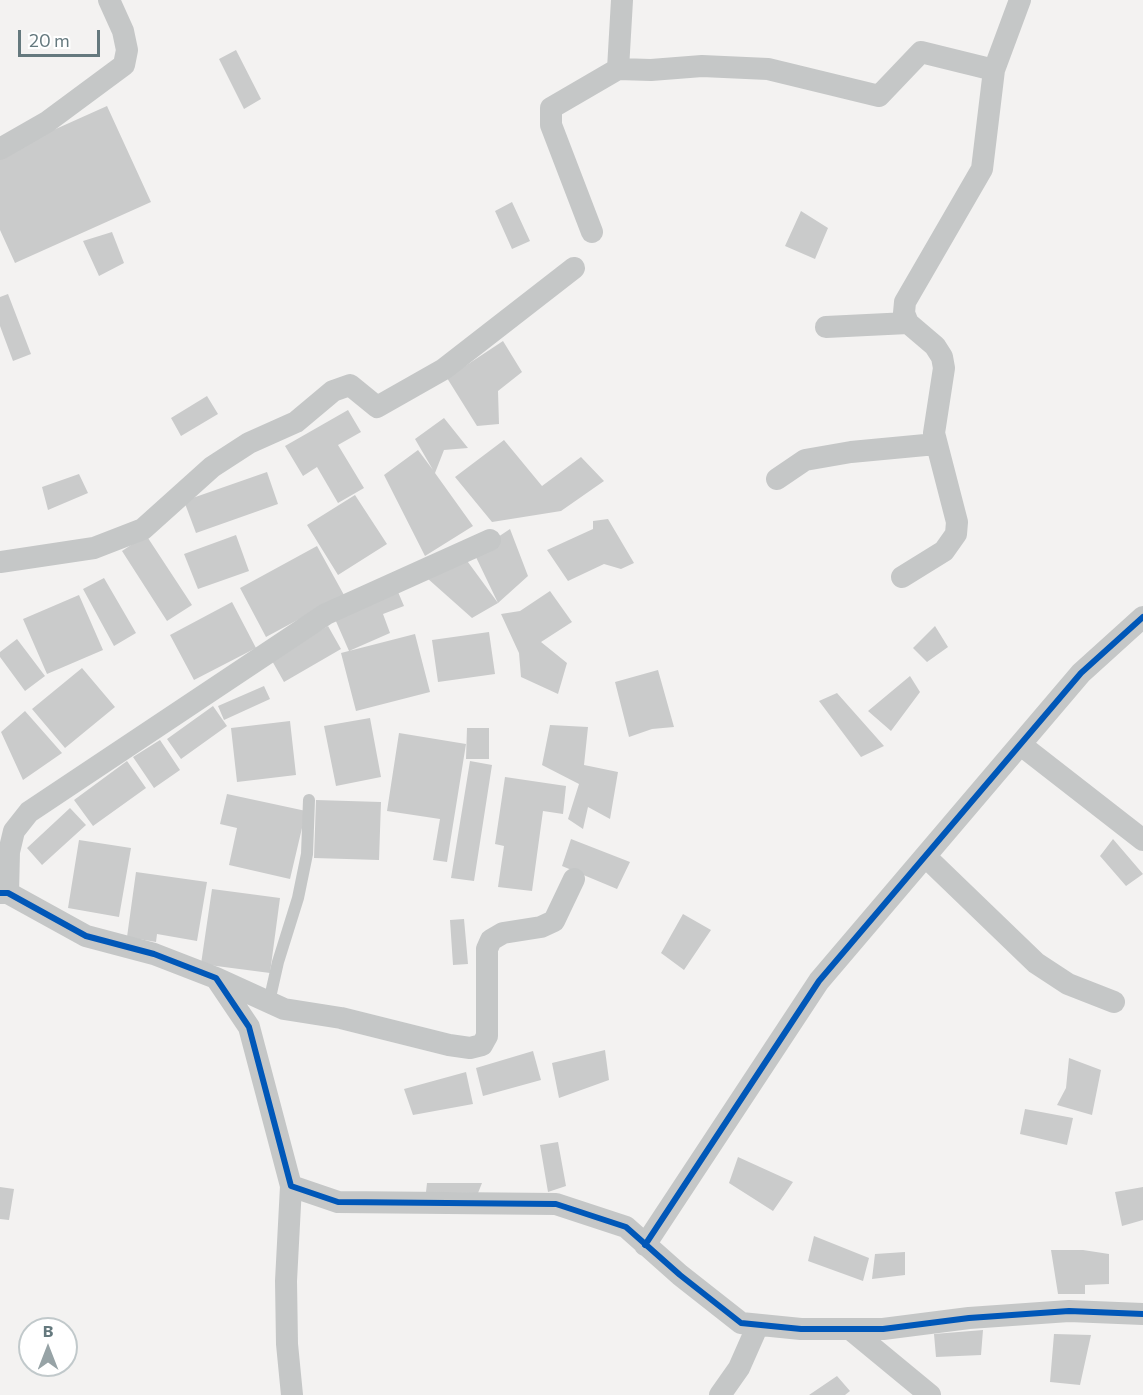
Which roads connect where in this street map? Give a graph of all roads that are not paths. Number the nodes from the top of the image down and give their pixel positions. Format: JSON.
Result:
{"nodes":[{"id":1,"x":109,"y":0,"type":"edge"},
{"id":2,"x":622,"y":0,"type":"edge"},
{"id":3,"x":1020,"y":0,"type":"edge"},
{"id":4,"x":618,"y":69,"type":"junction"},
{"id":5,"x":994,"y":70,"type":"junction"},
{"id":6,"x":0,"y":149,"type":"edge"},
{"id":7,"x":592,"y":232,"type":"dead end"},
{"id":8,"x":574,"y":268,"type":"dead end"},
{"id":9,"x":908,"y":323,"type":"junction"},
{"id":10,"x":826,"y":327,"type":"dead end"},
{"id":11,"x":936,"y":444,"type":"junction"},
{"id":12,"x":777,"y":478,"type":"dead end"},
{"id":13,"x":490,"y":540,"type":"dead end"},
{"id":14,"x":0,"y":562,"type":"edge"},
{"id":15,"x":902,"y":577,"type":"dead end"},
{"id":16,"x":1143,"y":616,"type":"edge"},
{"id":17,"x":1021,"y":745,"type":"junction"},
{"id":18,"x":309,"y":800,"type":"dead end"},
{"id":19,"x":1143,"y":840,"type":"edge"},
{"id":20,"x":926,"y":857,"type":"junction"},
{"id":21,"x":574,"y":879,"type":"dead end"},
{"id":22,"x":4,"y":893,"type":"edge"},
{"id":23,"x":216,"y":978,"type":"junction"},
{"id":24,"x":269,"y":1002,"type":"junction"},
{"id":25,"x":1114,"y":1002,"type":"dead end"},
{"id":26,"x":291,"y":1186,"type":"junction"},
{"id":27,"x":645,"y":1245,"type":"junction"},
{"id":28,"x":1143,"y":1314,"type":"edge"},
{"id":29,"x":758,"y":1325,"type":"junction"},
{"id":30,"x":850,"y":1329,"type":"junction"},
{"id":31,"x":292,"y":1395,"type":"edge"},
{"id":32,"x":720,"y":1395,"type":"edge"},
{"id":33,"x":930,"y":1395,"type":"edge"}],
"edges":[{"from":1,"to":6,"type":"street"},
{"from":2,"to":4,"type":"street"},
{"from":3,"to":5,"type":"street"},
{"from":4,"to":5,"type":"street"},
{"from":4,"to":7,"type":"street"},
{"from":5,"to":9,"type":"street"},
{"from":8,"to":14,"type":"street"},
{"from":9,"to":10,"type":"street"},
{"from":9,"to":11,"type":"street"},
{"from":11,"to":12,"type":"street"},
{"from":11,"to":15,"type":"street"},
{"from":13,"to":22,"type":"street"},
{"from":16,"to":17,"type":"street"},
{"from":17,"to":19,"type":"street"},
{"from":17,"to":20,"type":"street"},
{"from":18,"to":24,"type":"lane"},
{"from":20,"to":25,"type":"street"},
{"from":20,"to":27,"type":"street"},
{"from":21,"to":24,"type":"street"},
{"from":22,"to":23,"type":"street"},
{"from":23,"to":24,"type":"street"},
{"from":23,"to":26,"type":"street"},
{"from":26,"to":27,"type":"street"},
{"from":26,"to":31,"type":"street"},
{"from":27,"to":29,"type":"street"},
{"from":28,"to":30,"type":"street"},
{"from":29,"to":30,"type":"street"},
{"from":29,"to":32,"type":"street"},
{"from":30,"to":33,"type":"street"}]}
